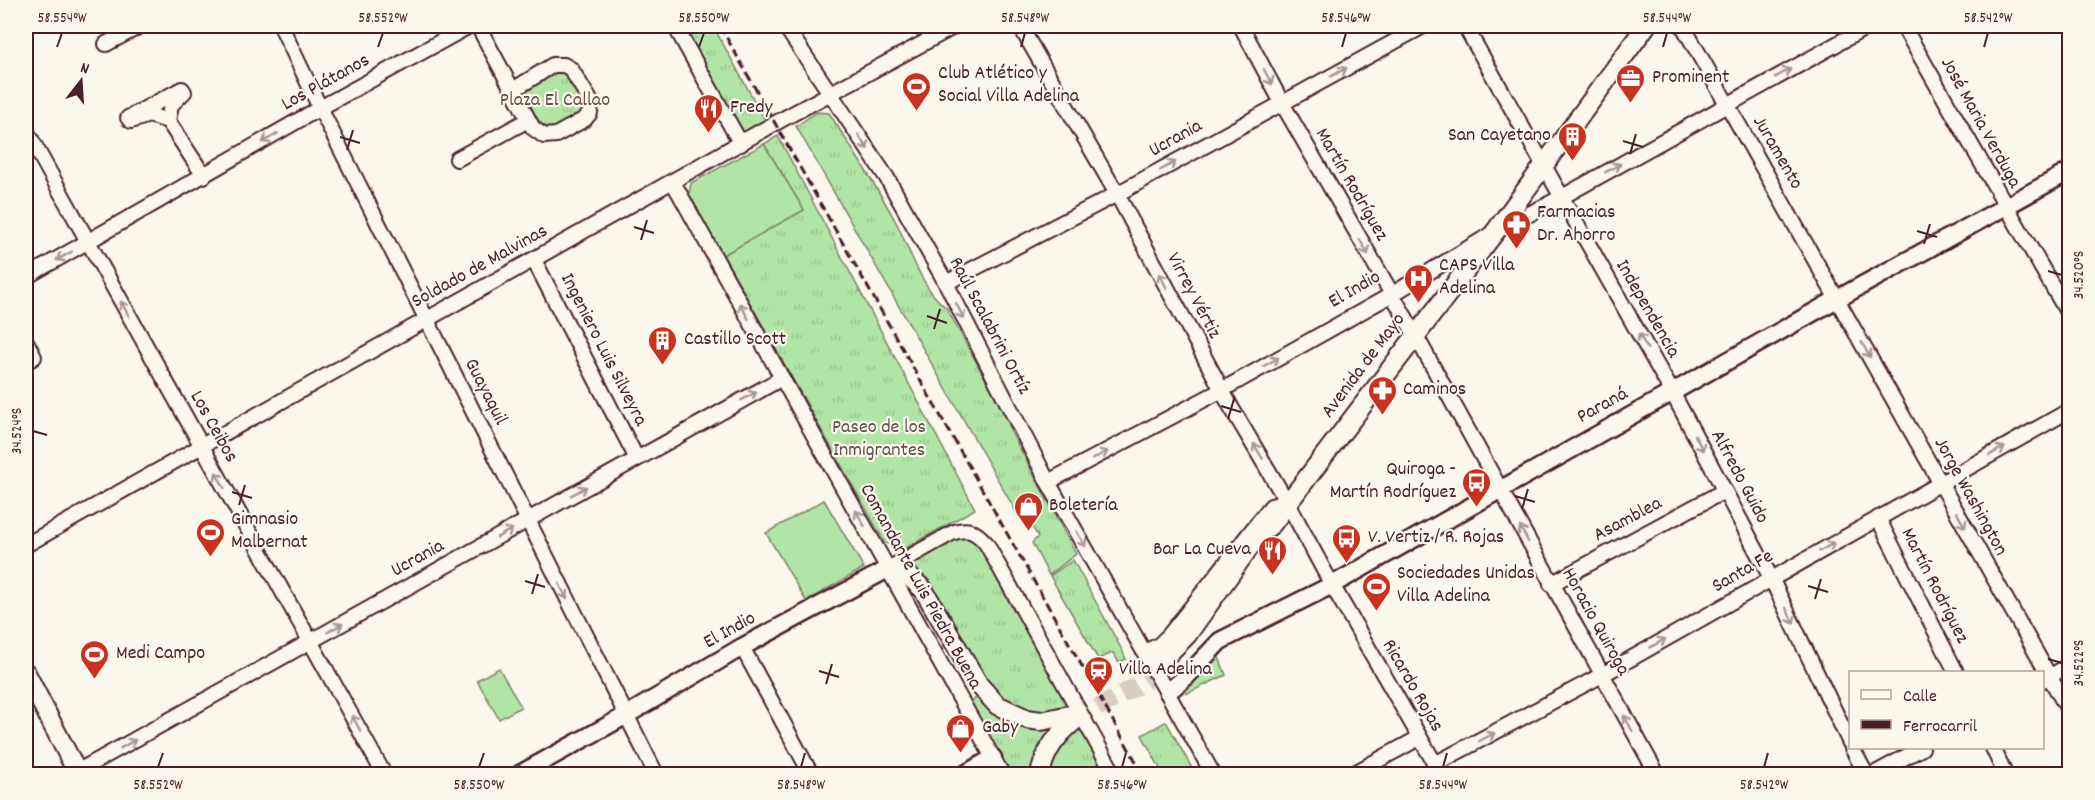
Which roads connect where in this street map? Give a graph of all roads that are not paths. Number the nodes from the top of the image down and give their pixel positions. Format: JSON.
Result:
{"nodes":[{"id":1,"x":140,"y":26,"type":"edge"},
{"id":2,"x":281,"y":26,"type":"edge"},
{"id":3,"x":469,"y":26,"type":"edge"},
{"id":4,"x":478,"y":26,"type":"edge"},
{"id":5,"x":675,"y":26,"type":"edge"},
{"id":6,"x":785,"y":26,"type":"edge"},
{"id":7,"x":955,"y":26,"type":"edge"},
{"id":8,"x":1020,"y":26,"type":"edge"},
{"id":9,"x":1240,"y":26,"type":"edge"},
{"id":10,"x":1423,"y":26,"type":"edge"},
{"id":11,"x":1465,"y":26,"type":"edge"},
{"id":12,"x":1646,"y":26,"type":"edge"},
{"id":13,"x":1683,"y":26,"type":"edge"},
{"id":14,"x":1869,"y":26,"type":"edge"},
{"id":15,"x":1903,"y":26,"type":"edge"},
{"id":16,"x":106,"y":45,"type":"dead end"},
{"id":17,"x":513,"y":90,"type":"junction"},
{"id":18,"x":831,"y":93,"type":"junction"},
{"id":19,"x":1282,"y":103,"type":"junction"},
{"id":20,"x":1727,"y":105,"type":"junction"},
{"id":21,"x":320,"y":108,"type":"junction"},
{"id":22,"x":528,"y":120,"type":"junction"},
{"id":23,"x":168,"y":121,"type":"dead end"},
{"id":24,"x":26,"y":129,"type":"edge"},
{"id":25,"x":741,"y":144,"type":"junction"},
{"id":26,"x":457,"y":159,"type":"dead end"},
{"id":27,"x":1543,"y":164,"type":"junction"},
{"id":28,"x":2070,"y":171,"type":"edge"},
{"id":29,"x":204,"y":176,"type":"junction"},
{"id":30,"x":673,"y":182,"type":"junction"},
{"id":31,"x":1117,"y":194,"type":"junction"},
{"id":32,"x":1562,"y":197,"type":"junction"},
{"id":33,"x":2006,"y":207,"type":"junction"},
{"id":34,"x":1495,"y":231,"type":"junction"},
{"id":35,"x":88,"y":243,"type":"junction"},
{"id":36,"x":534,"y":260,"type":"junction"},
{"id":37,"x":26,"y":278,"type":"edge"},
{"id":38,"x":946,"y":283,"type":"junction"},
{"id":39,"x":1391,"y":294,"type":"junction"},
{"id":40,"x":1838,"y":299,"type":"junction"},
{"id":41,"x":2070,"y":317,"type":"edge"},
{"id":42,"x":426,"y":320,"type":"junction"},
{"id":43,"x":1416,"y":336,"type":"junction"},
{"id":44,"x":26,"y":341,"type":"edge"},
{"id":45,"x":26,"y":362,"type":"edge"},
{"id":46,"x":782,"y":378,"type":"junction"},
{"id":47,"x":1222,"y":390,"type":"junction"},
{"id":48,"x":1672,"y":392,"type":"junction"},
{"id":49,"x":2070,"y":410,"type":"edge"},
{"id":50,"x":201,"y":446,"type":"junction"},
{"id":51,"x":637,"y":459,"type":"junction"},
{"id":52,"x":1048,"y":482,"type":"junction"},
{"id":53,"x":1940,"y":483,"type":"junction"},
{"id":54,"x":1500,"y":488,"type":"junction"},
{"id":55,"x":1724,"y":491,"type":"junction"},
{"id":56,"x":1287,"y":502,"type":"junction"},
{"id":57,"x":1878,"y":518,"type":"junction"},
{"id":58,"x":528,"y":520,"type":"junction"},
{"id":59,"x":26,"y":545,"type":"edge"},
{"id":60,"x":888,"y":569,"type":"junction"},
{"id":61,"x":1771,"y":578,"type":"junction"},
{"id":62,"x":1551,"y":584,"type":"junction"},
{"id":63,"x":1332,"y":585,"type":"junction"},
{"id":64,"x":310,"y":642,"type":"junction"},
{"id":65,"x":742,"y":647,"type":"junction"},
{"id":66,"x":1157,"y":661,"type":"junction"},
{"id":67,"x":2070,"y":665,"type":"edge"},
{"id":68,"x":1955,"y":671,"type":"edge"},
{"id":69,"x":2041,"y":671,"type":"edge"},
{"id":70,"x":26,"y":673,"type":"edge"},
{"id":71,"x":1602,"y":675,"type":"junction"},
{"id":72,"x":2045,"y":679,"type":"edge"},
{"id":73,"x":1168,"y":692,"type":"junction"},
{"id":74,"x":2070,"y":713,"type":"edge"},
{"id":75,"x":625,"y":716,"type":"junction"},
{"id":76,"x":1419,"y":738,"type":"junction"},
{"id":77,"x":1849,"y":739,"type":"edge"},
{"id":78,"x":1854,"y":749,"type":"edge"},
{"id":79,"x":1918,"y":749,"type":"edge"},
{"id":80,"x":1994,"y":749,"type":"edge"},
{"id":81,"x":993,"y":758,"type":"junction"},
{"id":82,"x":1438,"y":769,"type":"edge"},
{"id":83,"x":76,"y":774,"type":"edge"},
{"id":84,"x":384,"y":774,"type":"edge"},
{"id":85,"x":520,"y":774,"type":"edge"},
{"id":86,"x":656,"y":774,"type":"edge"},
{"id":87,"x":811,"y":774,"type":"edge"},
{"id":88,"x":966,"y":774,"type":"edge"},
{"id":89,"x":1002,"y":774,"type":"edge"},
{"id":90,"x":1040,"y":774,"type":"edge"},
{"id":91,"x":1114,"y":774,"type":"edge"},
{"id":92,"x":1213,"y":774,"type":"edge"},
{"id":93,"x":1353,"y":774,"type":"edge"},
{"id":94,"x":1657,"y":774,"type":"edge"},
{"id":95,"x":1866,"y":774,"type":"edge"},
{"id":96,"x":1874,"y":774,"type":"edge"},
{"id":97,"x":2006,"y":774,"type":"edge"}],
"edges":[{"from":1,"to":16,"type":"street"},
{"from":2,"to":21,"type":"street","name":"Guayaquil"},
{"from":3,"to":21,"type":"street","name":"Los Plátanos"},
{"from":4,"to":17,"type":"street"},
{"from":5,"to":25,"type":"street"},
{"from":6,"to":18,"type":"street","name":"Raúl Scalabrini Ortíz"},
{"from":7,"to":18,"type":"street","name":"Soldado de Malvinas"},
{"from":8,"to":31,"type":"street","name":"Virrey Vértiz"},
{"from":9,"to":19,"type":"street","name":"Martín Rodríguez","one_way":true},
{"from":19,"to":10,"type":"street","name":"Ucrania","one_way":true},
{"from":11,"to":27,"type":"street","name":"Independencia"},
{"from":12,"to":27,"type":"main road","name":"Avenida de Mayo"},
{"from":13,"to":20,"type":"street","name":"Juramento"},
{"from":20,"to":14,"type":"street","name":"El Indio","one_way":true},
{"from":15,"to":33,"type":"street","name":"José Maria Verduga"},
{"from":17,"to":22,"type":"street"},
{"from":17,"to":22,"type":"street"},
{"from":18,"to":25,"type":"street","name":"Soldado de Malvinas"},
{"from":18,"to":38,"type":"street","name":"Raúl Scalabrini Ortíz","one_way":true},
{"from":31,"to":19,"type":"street","name":"Ucrania","one_way":true},
{"from":19,"to":39,"type":"street","name":"Martín Rodríguez","one_way":true},
{"from":32,"to":20,"type":"street","name":"El Indio","one_way":true},
{"from":20,"to":40,"type":"street","name":"Juramento"},
{"from":21,"to":29,"type":"street","name":"Los Plátanos","one_way":true},
{"from":21,"to":42,"type":"street","name":"Guayaquil"},
{"from":22,"to":26,"type":"street"},
{"from":23,"to":29,"type":"street"},
{"from":24,"to":35,"type":"street","name":"Los Ceibos"},
{"from":25,"to":30,"type":"street","name":"Soldado de Malvinas"},
{"from":27,"to":32,"type":"street","name":"Independencia"},
{"from":27,"to":34,"type":"main road","name":"Avenida de Mayo"},
{"from":28,"to":33,"type":"street","name":"Paraná"},
{"from":29,"to":35,"type":"street","name":"Los Plátanos"},
{"from":30,"to":36,"type":"street","name":"Soldado de Malvinas"},
{"from":46,"to":30,"type":"street","name":"Comandante Luis Piedra Buena","one_way":true},
{"from":31,"to":38,"type":"street","name":"Ucrania"},
{"from":47,"to":31,"type":"street","name":"Virrey Vértiz","one_way":true},
{"from":32,"to":34,"type":"street","name":"El Indio"},
{"from":48,"to":32,"type":"street","name":"Independencia","one_way":true},
{"from":33,"to":40,"type":"street","name":"Paraná"},
{"from":33,"to":41,"type":"street","name":"José Maria Verduga"},
{"from":34,"to":39,"type":"street","name":"El Indio"},
{"from":34,"to":43,"type":"main road","name":"Avenida de Mayo"},
{"from":35,"to":37,"type":"street","name":"Los Plátanos","one_way":true},
{"from":50,"to":35,"type":"street","name":"Los Ceibos","one_way":true},
{"from":36,"to":42,"type":"street","name":"Soldado de Malvinas"},
{"from":36,"to":51,"type":"street","name":"Ingeniero Luis Silveyra"},
{"from":38,"to":52,"type":"street","name":"Raúl Scalabrini Ortíz","one_way":true},
{"from":39,"to":43,"type":"street","name":"Martín Rodríguez"},
{"from":47,"to":39,"type":"street","name":"El Indio","one_way":true},
{"from":40,"to":48,"type":"street","name":"Paraná"},
{"from":40,"to":53,"type":"street","name":"Jorge Washington","one_way":true},
{"from":42,"to":50,"type":"street","name":"Soldado de Malvinas"},
{"from":42,"to":58,"type":"street","name":"Guayaquil"},
{"from":43,"to":54,"type":"street","name":"Martín Rodríguez"},
{"from":43,"to":56,"type":"main road","name":"Avenida de Mayo"},
{"from":44,"to":45,"type":"street"},
{"from":51,"to":46,"type":"street","name":"Ucrania","one_way":true},
{"from":60,"to":46,"type":"street","name":"Comandante Luis Piedra Buena","one_way":true},
{"from":52,"to":47,"type":"street","name":"El Indio","one_way":true},
{"from":56,"to":47,"type":"street","name":"Virrey Vértiz","one_way":true},
{"from":48,"to":54,"type":"street","name":"Paraná"},
{"from":48,"to":55,"type":"street","name":"Alfredo Guido","one_way":true},
{"from":53,"to":49,"type":"street","name":"Santa Fe","one_way":true},
{"from":50,"to":59,"type":"street","name":"Soldado de Malvinas"},
{"from":64,"to":50,"type":"street","name":"Los Ceibos","one_way":true},
{"from":58,"to":51,"type":"street","name":"Ucrania","one_way":true},
{"from":52,"to":66,"type":"street","name":"Raúl Scalabrini Ortíz","one_way":true},
{"from":53,"to":57,"type":"street","name":"Santa Fe"},
{"from":53,"to":69,"type":"street","name":"Jorge Washington","one_way":true},
{"from":62,"to":54,"type":"street","name":"Horacio Quiroga","one_way":true},
{"from":54,"to":63,"type":"street","name":"Paraná"},
{"from":55,"to":61,"type":"street","name":"Alfredo Guido"},
{"from":55,"to":62,"type":"street","name":"Asamblea"},
{"from":56,"to":63,"type":"street","name":"Virrey Vértiz"},
{"from":56,"to":66,"type":"main road","name":"Avenida de Mayo"},
{"from":56,"to":66,"type":"street","name":"Avenida de Mayo"},
{"from":61,"to":57,"type":"street","name":"Santa Fe","one_way":true},
{"from":57,"to":68,"type":"street","name":"Martín Rodríguez"},
{"from":64,"to":58,"type":"street","name":"Ucrania","one_way":true},
{"from":58,"to":75,"type":"street","name":"Guayaquil","one_way":true},
{"from":60,"to":65,"type":"street","name":"El Indio"},
{"from":60,"to":81,"type":"street","name":"Comandante Luis Piedra Buena"},
{"from":60,"to":90,"type":"main road"},
{"from":60,"to":91,"type":"street","name":"El Indio"},
{"from":71,"to":61,"type":"street","name":"Santa Fe","one_way":true},
{"from":61,"to":77,"type":"street","name":"Alfredo Guido","one_way":true},
{"from":62,"to":71,"type":"street","name":"Horacio Quiroga"},
{"from":63,"to":73,"type":"street","name":"Paraná"},
{"from":63,"to":76,"type":"street","name":"Ricardo Rojas"},
{"from":83,"to":64,"type":"street","name":"Ucrania","one_way":true},
{"from":84,"to":64,"type":"street","name":"Los Ceibos","one_way":true},
{"from":65,"to":75,"type":"street","name":"El Indio"},
{"from":65,"to":87,"type":"street"},
{"from":66,"to":73,"type":"street","name":"Raúl Scalabrini Ortíz"},
{"from":67,"to":72,"type":"street"},
{"from":70,"to":83,"type":"main road"},
{"from":82,"to":71,"type":"street","name":"Santa Fe","one_way":true},
{"from":94,"to":71,"type":"street","name":"Horacio Quiroga","one_way":true},
{"from":72,"to":74,"type":"street","name":"Jorge Washington"},
{"from":73,"to":92,"type":"street","name":"Raúl Scalabrini Ortíz"},
{"from":75,"to":85,"type":"street","name":"El Indio"},
{"from":75,"to":86,"type":"street","name":"Guayaquil"},
{"from":76,"to":82,"type":"street","name":"Ricardo Rojas"},
{"from":76,"to":93,"type":"street"},
{"from":78,"to":95,"type":"street","name":"Alfredo Guido"},
{"from":79,"to":96,"type":"street"},
{"from":80,"to":97,"type":"street"},
{"from":81,"to":88,"type":"street"},
{"from":81,"to":89,"type":"street","name":"Comandante Luis Piedra Buena"}]}
